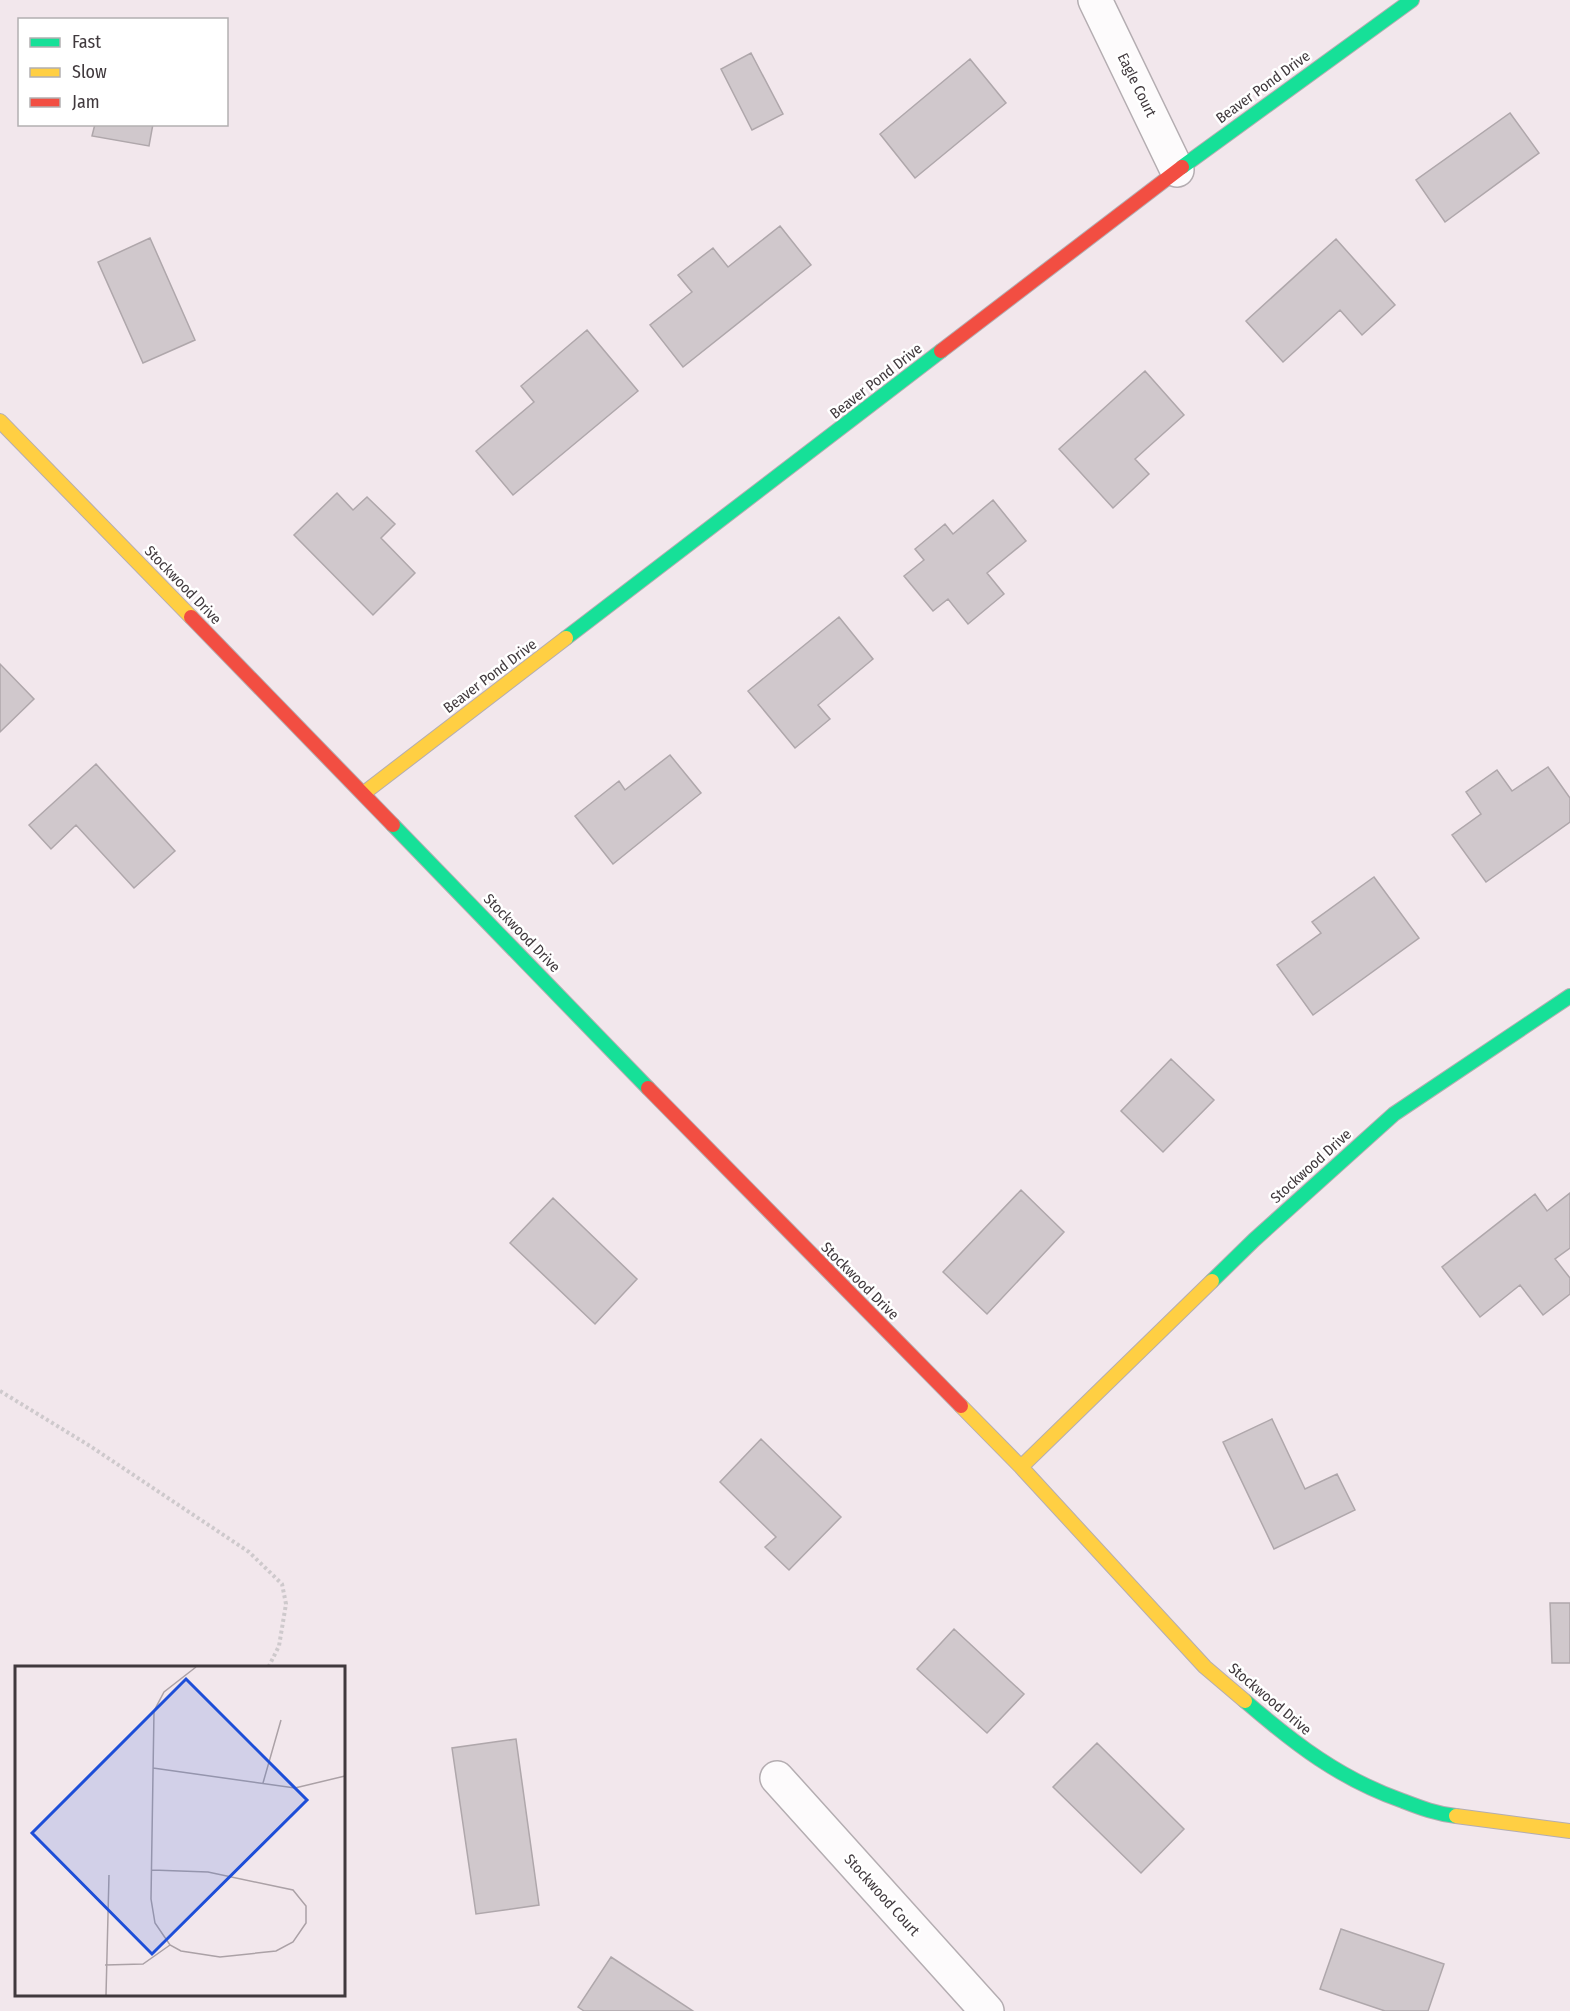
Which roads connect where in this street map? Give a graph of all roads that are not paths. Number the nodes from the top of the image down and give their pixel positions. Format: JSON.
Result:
{"nodes":[{"id":1,"x":1095,"y":0,"type":"edge"},
{"id":2,"x":1412,"y":0,"type":"edge"},
{"id":3,"x":1178,"y":170,"type":"junction"},
{"id":4,"x":0,"y":421,"type":"edge"},
{"id":5,"x":364,"y":793,"type":"junction"},
{"id":6,"x":1570,"y":996,"type":"edge"},
{"id":7,"x":1021,"y":1467,"type":"junction"},
{"id":8,"x":777,"y":1778,"type":"dead end"},
{"id":9,"x":1570,"y":1831,"type":"edge"},
{"id":10,"x":987,"y":2011,"type":"edge"}],
"edges":[{"from":1,"to":3,"type":"street","name":"Eagle Court"},
{"from":2,"to":3,"type":"street","name":"Beaver Pond Drive"},
{"from":3,"to":5,"type":"street","name":"Beaver Pond Drive"},
{"from":4,"to":5,"type":"street","name":"Stockwood Drive"},
{"from":5,"to":7,"type":"street","name":"Stockwood Drive"},
{"from":6,"to":7,"type":"street","name":"Stockwood Drive"},
{"from":7,"to":9,"type":"street","name":"Stockwood Drive"},
{"from":8,"to":10,"type":"street","name":"Stockwood Court"}]}
